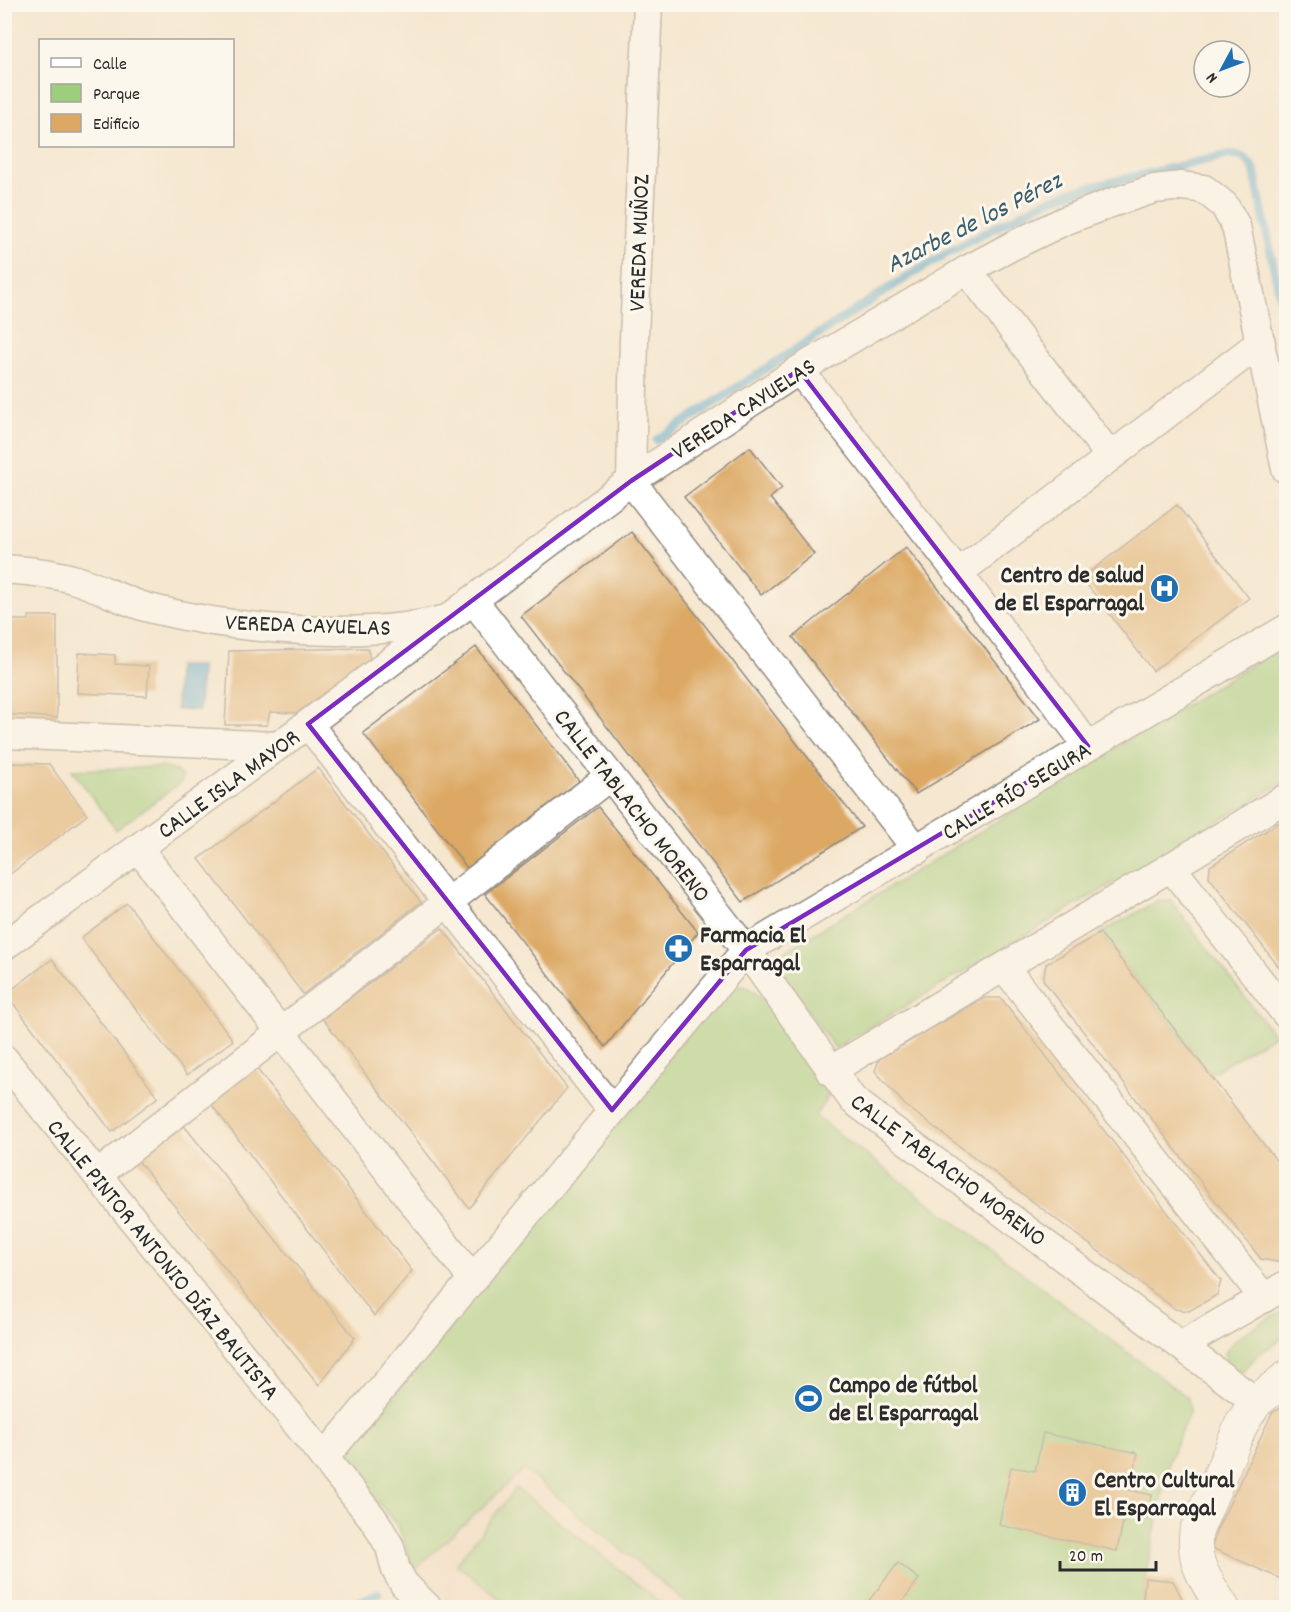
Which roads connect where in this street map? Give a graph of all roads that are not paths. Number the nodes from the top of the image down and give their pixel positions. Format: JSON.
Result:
{"nodes":[{"id":1,"x":648,"y":4,"type":"edge"},
{"id":2,"x":967,"y":270,"type":"junction"},
{"id":3,"x":1261,"y":342,"type":"junction"},
{"id":4,"x":799,"y":370,"type":"junction"},
{"id":5,"x":1110,"y":456,"type":"junction"},
{"id":6,"x":1287,"y":469,"type":"edge"},
{"id":7,"x":631,"y":481,"type":"junction"},
{"id":8,"x":4,"y":568,"type":"edge"},
{"id":9,"x":958,"y":573,"type":"junction"},
{"id":10,"x":473,"y":600,"type":"junction"},
{"id":11,"x":450,"y":618,"type":"junction"},
{"id":12,"x":1287,"y":629,"type":"edge"},
{"id":13,"x":308,"y":724,"type":"junction"},
{"id":14,"x":4,"y":734,"type":"edge"},
{"id":15,"x":277,"y":746,"type":"junction"},
{"id":16,"x":1088,"y":746,"type":"junction"},
{"id":17,"x":610,"y":776,"type":"junction"},
{"id":18,"x":1287,"y":798,"type":"edge"},
{"id":19,"x":138,"y":848,"type":"junction"},
{"id":20,"x":917,"y":850,"type":"junction"},
{"id":21,"x":1171,"y":867,"type":"junction"},
{"id":22,"x":448,"y":903,"type":"junction"},
{"id":23,"x":4,"y":946,"type":"edge"},
{"id":24,"x":746,"y":951,"type":"junction"},
{"id":25,"x":1004,"y":967,"type":"junction"},
{"id":26,"x":1287,"y":1014,"type":"edge"},
{"id":27,"x":281,"y":1033,"type":"junction"},
{"id":28,"x":4,"y":1059,"type":"edge"},
{"id":29,"x":831,"y":1071,"type":"junction"},
{"id":30,"x":612,"y":1110,"type":"junction"},
{"id":31,"x":97,"y":1176,"type":"junction"},
{"id":32,"x":473,"y":1280,"type":"junction"},
{"id":33,"x":1275,"y":1291,"type":"edge"},
{"id":34,"x":1182,"y":1345,"type":"junction"},
{"id":35,"x":1287,"y":1378,"type":"edge"},
{"id":36,"x":1256,"y":1402,"type":"junction"},
{"id":37,"x":324,"y":1458,"type":"junction"},
{"id":38,"x":428,"y":1608,"type":"edge"},
{"id":39,"x":1224,"y":1608,"type":"edge"}],
"edges":[{"from":1,"to":7,"type":"street","name":"VEREDA MUÑOZ"},
{"from":2,"to":3,"type":"street","name":"VEREDA CAYUELAS"},
{"from":2,"to":4,"type":"street","name":"VEREDA CAYUELAS"},
{"from":2,"to":5,"type":"street"},
{"from":3,"to":5,"type":"street"},
{"from":3,"to":6,"type":"street","name":"VEREDA CAYUELAS"},
{"from":4,"to":7,"type":"street","name":"VEREDA CAYUELAS"},
{"from":4,"to":9,"type":"street"},
{"from":5,"to":9,"type":"street"},
{"from":7,"to":10,"type":"street","name":"VEREDA CAYUELAS"},
{"from":7,"to":20,"type":"street"},
{"from":8,"to":11,"type":"street","name":"VEREDA CAYUELAS"},
{"from":9,"to":16,"type":"street"},
{"from":10,"to":11,"type":"street","name":"VEREDA CAYUELAS"},
{"from":10,"to":17,"type":"street","name":"CALLE TABLACHO MORENO"},
{"from":11,"to":13,"type":"street","name":"CALLE ISLA MAYOR"},
{"from":12,"to":16,"type":"street","name":"CALLE RÍO SEGURA"},
{"from":13,"to":15,"type":"street","name":"CALLE ISLA MAYOR"},
{"from":13,"to":22,"type":"street"},
{"from":14,"to":15,"type":"street"},
{"from":15,"to":19,"type":"street","name":"CALLE ISLA MAYOR"},
{"from":16,"to":20,"type":"street","name":"CALLE RÍO SEGURA"},
{"from":17,"to":22,"type":"street"},
{"from":17,"to":24,"type":"street","name":"CALLE TABLACHO MORENO"},
{"from":18,"to":21,"type":"street"},
{"from":19,"to":23,"type":"street","name":"CALLE ISLA MAYOR"},
{"from":19,"to":27,"type":"street"},
{"from":20,"to":24,"type":"street","name":"CALLE RÍO SEGURA"},
{"from":21,"to":25,"type":"street"},
{"from":21,"to":26,"type":"street"},
{"from":22,"to":27,"type":"street"},
{"from":22,"to":30,"type":"street"},
{"from":24,"to":29,"type":"street","name":"CALLE TABLACHO MORENO"},
{"from":24,"to":30,"type":"street","name":"CALLE RÍO SEGURA"},
{"from":25,"to":29,"type":"street"},
{"from":25,"to":33,"type":"street"},
{"from":27,"to":31,"type":"street"},
{"from":27,"to":32,"type":"street"},
{"from":28,"to":31,"type":"street","name":"CALLE PINTOR ANTONIO DÍAZ BAUTISTA"},
{"from":29,"to":34,"type":"street","name":"CALLE TABLACHO MORENO"},
{"from":30,"to":32,"type":"street","name":"CALLE RÍO SEGURA"},
{"from":31,"to":37,"type":"street","name":"CALLE PINTOR ANTONIO DÍAZ BAUTISTA"},
{"from":32,"to":37,"type":"street","name":"CALLE RÍO SEGURA"},
{"from":33,"to":34,"type":"street"},
{"from":34,"to":36,"type":"street","name":"CALLE TABLACHO MORENO"},
{"from":35,"to":36,"type":"main road"},
{"from":36,"to":39,"type":"main road"},
{"from":37,"to":38,"type":"street","name":"CALLE PINTOR ANTONIO DÍAZ BAUTISTA"}]}
